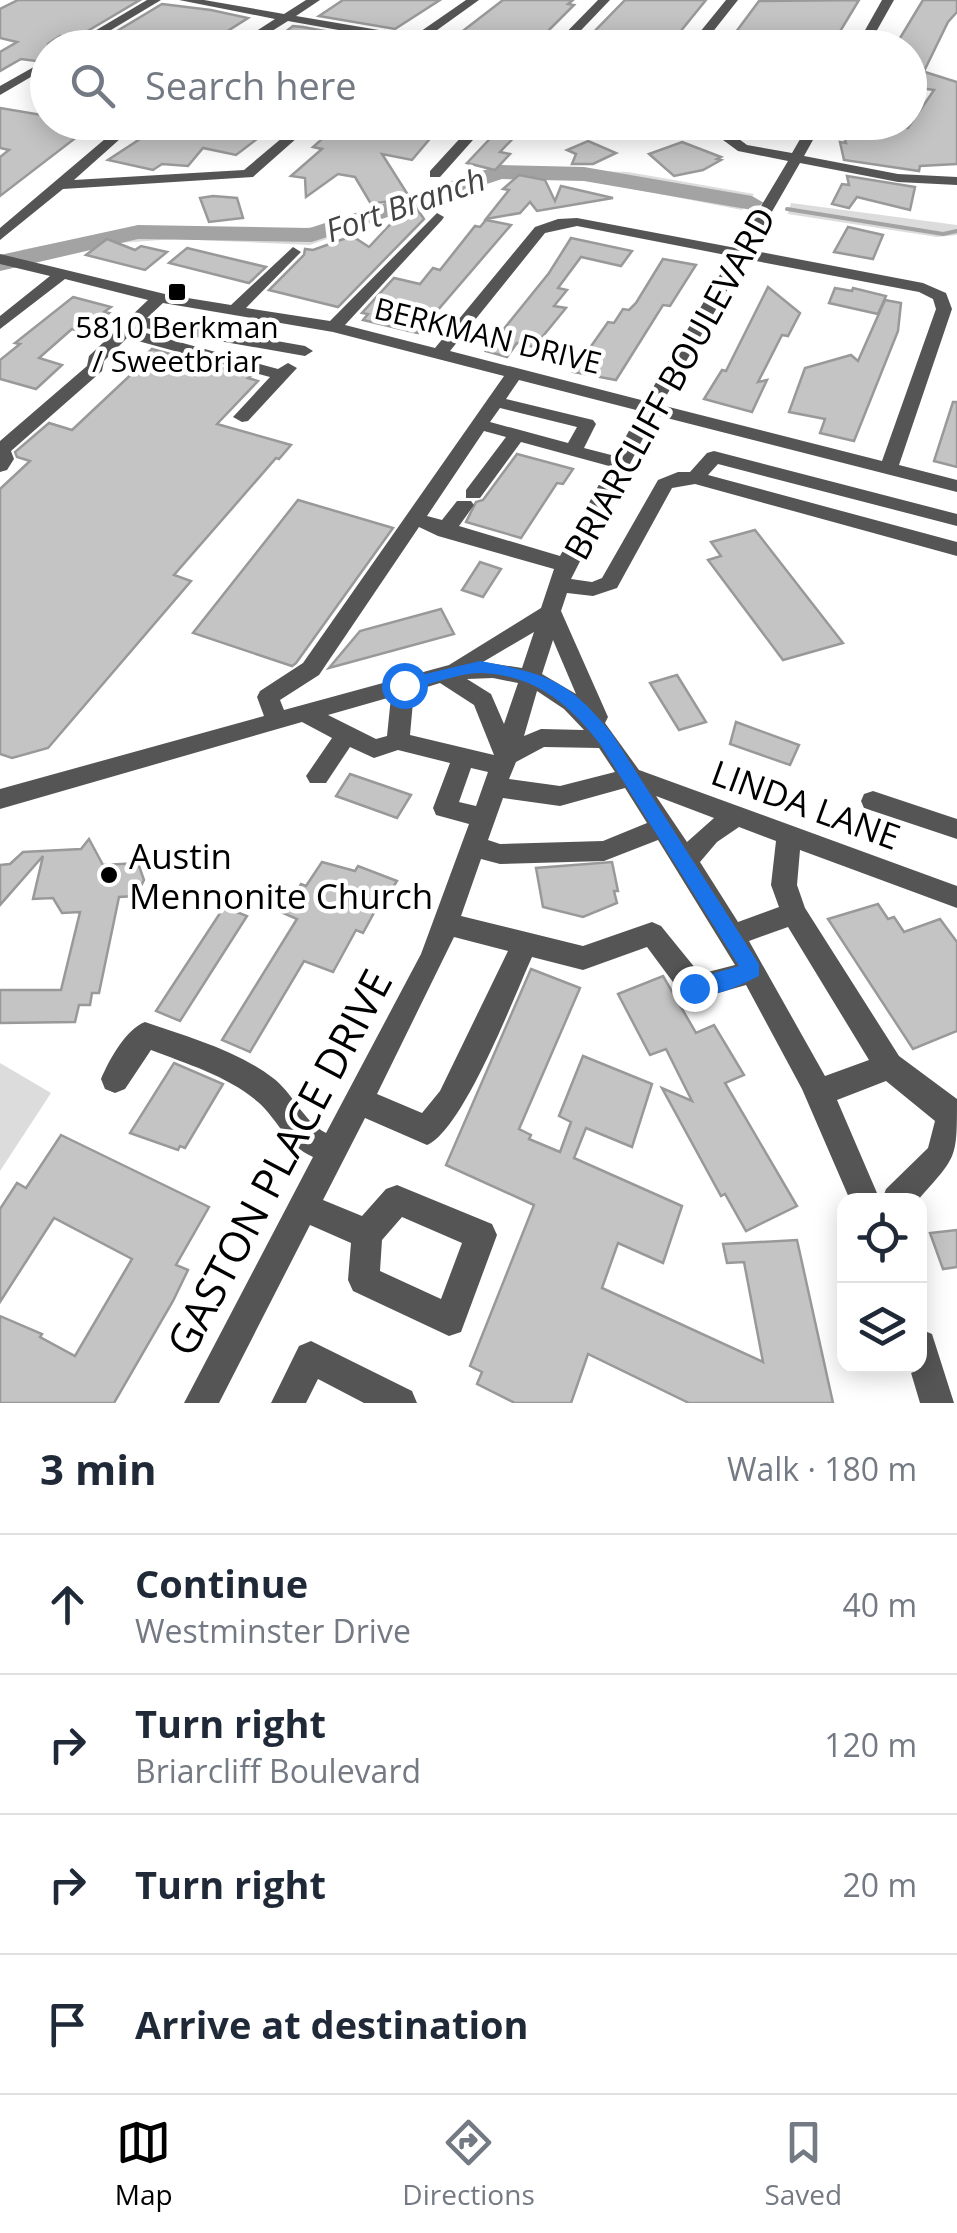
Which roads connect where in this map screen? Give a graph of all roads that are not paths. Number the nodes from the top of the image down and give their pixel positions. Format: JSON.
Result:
{"nodes":[{"id":1,"x":154,"y":0,"type":"edge"},
{"id":2,"x":185,"y":0,"type":"edge"},
{"id":3,"x":314,"y":0,"type":"edge"},
{"id":4,"x":472,"y":0,"type":"edge"},
{"id":5,"x":604,"y":0,"type":"edge"},
{"id":6,"x":732,"y":0,"type":"edge"},
{"id":7,"x":888,"y":0,"type":"edge"},
{"id":8,"x":285,"y":16,"type":"junction"},
{"id":9,"x":103,"y":30,"type":"edge"},
{"id":10,"x":264,"y":30,"type":"edge"},
{"id":11,"x":348,"y":30,"type":"edge"},
{"id":12,"x":430,"y":30,"type":"edge"},
{"id":13,"x":575,"y":30,"type":"edge"},
{"id":14,"x":708,"y":30,"type":"edge"},
{"id":15,"x":870,"y":30,"type":"edge"},
{"id":16,"x":30,"y":73,"type":"edge"},
{"id":17,"x":0,"y":91,"type":"edge"},
{"id":18,"x":111,"y":140,"type":"edge"},
{"id":19,"x":289,"y":140,"type":"edge"},
{"id":20,"x":466,"y":140,"type":"edge"},
{"id":21,"x":732,"y":140,"type":"edge"},
{"id":22,"x":806,"y":140,"type":"edge"},
{"id":23,"x":795,"y":159,"type":"junction"},
{"id":24,"x":435,"y":174,"type":"dead end"},
{"id":25,"x":957,"y":181,"type":"edge"},
{"id":26,"x":57,"y":185,"type":"junction"},
{"id":27,"x":437,"y":217,"type":"dead end"},
{"id":28,"x":0,"y":236,"type":"edge"},
{"id":29,"x":292,"y":252,"type":"dead end"},
{"id":30,"x":740,"y":254,"type":"junction"},
{"id":31,"x":0,"y":259,"type":"edge"},
{"id":32,"x":62,"y":274,"type":"junction"},
{"id":33,"x":160,"y":298,"type":"junction"},
{"id":34,"x":234,"y":311,"type":"junction"},
{"id":35,"x":0,"y":324,"type":"edge"},
{"id":36,"x":128,"y":326,"type":"junction"},
{"id":37,"x":331,"y":326,"type":"junction"},
{"id":38,"x":305,"y":351,"type":"junction"},
{"id":39,"x":438,"y":355,"type":"junction"},
{"id":40,"x":515,"y":373,"type":"junction"},
{"id":41,"x":282,"y":375,"type":"junction"},
{"id":42,"x":496,"y":402,"type":"junction"},
{"id":43,"x":650,"y":408,"type":"junction"},
{"id":44,"x":242,"y":417,"type":"dead end"},
{"id":45,"x":481,"y":425,"type":"junction"},
{"id":46,"x":517,"y":435,"type":"junction"},
{"id":47,"x":574,"y":450,"type":"junction"},
{"id":48,"x":619,"y":463,"type":"junction"},
{"id":49,"x":0,"y":466,"type":"edge"},
{"id":50,"x":888,"y":469,"type":"junction"},
{"id":51,"x":694,"y":478,"type":"junction"},
{"id":52,"x":957,"y":486,"type":"edge"},
{"id":53,"x":416,"y":519,"type":"junction"},
{"id":54,"x":957,"y":520,"type":"edge"},
{"id":55,"x":445,"y":531,"type":"junction"},
{"id":56,"x":957,"y":548,"type":"edge"},
{"id":57,"x":562,"y":575,"type":"junction"},
{"id":58,"x":551,"y":612,"type":"junction"},
{"id":59,"x":443,"y":674,"type":"junction"},
{"id":60,"x":528,"y":677,"type":"junction"},
{"id":61,"x":404,"y":685,"type":"junction"},
{"id":62,"x":304,"y":713,"type":"junction"},
{"id":63,"x":277,"y":720,"type":"junction"},
{"id":64,"x":346,"y":735,"type":"junction"},
{"id":65,"x":606,"y":739,"type":"junction"},
{"id":66,"x":398,"y":741,"type":"junction"},
{"id":67,"x":463,"y":758,"type":"junction"},
{"id":68,"x":500,"y":770,"type":"junction"},
{"id":69,"x":318,"y":776,"type":"dead end"},
{"id":70,"x":631,"y":777,"type":"junction"},
{"id":71,"x":0,"y":799,"type":"edge"},
{"id":72,"x":873,"y":801,"type":"dead end"},
{"id":73,"x":736,"y":816,"type":"junction"},
{"id":74,"x":661,"y":828,"type":"junction"},
{"id":75,"x":957,"y":829,"type":"edge"},
{"id":76,"x":478,"y":832,"type":"junction"},
{"id":77,"x":789,"y":836,"type":"junction"},
{"id":78,"x":684,"y":863,"type":"junction"},
{"id":79,"x":957,"y":897,"type":"edge"},
{"id":80,"x":794,"y":912,"type":"junction"},
{"id":81,"x":446,"y":923,"type":"junction"},
{"id":82,"x":731,"y":936,"type":"junction"},
{"id":83,"x":525,"y":944,"type":"junction"},
{"id":84,"x":752,"y":970,"type":"junction"},
{"id":85,"x":888,"y":1066,"type":"junction"},
{"id":86,"x":114,"y":1079,"type":"dead end"},
{"id":87,"x":821,"y":1092,"type":"junction"},
{"id":88,"x":358,"y":1100,"type":"junction"},
{"id":89,"x":954,"y":1114,"type":"edge"},
{"id":90,"x":332,"y":1150,"type":"junction"},
{"id":91,"x":862,"y":1193,"type":"edge"},
{"id":92,"x":904,"y":1193,"type":"edge"},
{"id":93,"x":303,"y":1207,"type":"junction"},
{"id":94,"x":367,"y":1234,"type":"dead end"},
{"id":95,"x":927,"y":1369,"type":"edge"},
{"id":96,"x":201,"y":1403,"type":"edge"},
{"id":97,"x":288,"y":1403,"type":"edge"},
{"id":98,"x":400,"y":1403,"type":"edge"},
{"id":99,"x":937,"y":1403,"type":"edge"}],
"edges":[{"from":1,"to":9,"type":"street"},
{"from":2,"to":8,"type":"street"},
{"from":3,"to":8,"type":"street"},
{"from":4,"to":12,"type":"street"},
{"from":5,"to":13,"type":"street"},
{"from":6,"to":14,"type":"street"},
{"from":7,"to":15,"type":"street"},
{"from":8,"to":10,"type":"street"},
{"from":8,"to":11,"type":"street"},
{"from":16,"to":17,"type":"street"},
{"from":18,"to":26,"type":"street"},
{"from":19,"to":26,"type":"street"},
{"from":20,"to":24,"type":"street"},
{"from":21,"to":23,"type":"street"},
{"from":22,"to":23,"type":"street","name":"BRIARCLIFF BOULEVARD"},
{"from":23,"to":25,"type":"street"},
{"from":23,"to":30,"type":"street","name":"BRIARCLIFF BOULEVARD"},
{"from":26,"to":28,"type":"street"},
{"from":27,"to":37,"type":"street"},
{"from":29,"to":34,"type":"street"},
{"from":30,"to":39,"type":"street"},
{"from":30,"to":43,"type":"street","name":"BRIARCLIFF BOULEVARD"},
{"from":30,"to":50,"type":"street"},
{"from":31,"to":32,"type":"street","name":"BERKMAN DRIVE"},
{"from":32,"to":33,"type":"street","name":"BERKMAN DRIVE"},
{"from":32,"to":35,"type":"street"},
{"from":33,"to":34,"type":"street","name":"BERKMAN DRIVE"},
{"from":33,"to":36,"type":"street"},
{"from":34,"to":37,"type":"street","name":"BERKMAN DRIVE"},
{"from":36,"to":38,"type":"street"},
{"from":36,"to":41,"type":"street"},
{"from":36,"to":49,"type":"street"},
{"from":37,"to":38,"type":"street"},
{"from":37,"to":39,"type":"street","name":"BERKMAN DRIVE"},
{"from":38,"to":41,"type":"street"},
{"from":39,"to":40,"type":"street","name":"BERKMAN DRIVE"},
{"from":40,"to":42,"type":"street"},
{"from":40,"to":43,"type":"street","name":"BERKMAN DRIVE"},
{"from":41,"to":44,"type":"street"},
{"from":42,"to":45,"type":"street"},
{"from":42,"to":47,"type":"street"},
{"from":43,"to":48,"type":"street","name":"BRIARCLIFF BOULEVARD"},
{"from":43,"to":50,"type":"street","name":"BERKMAN DRIVE"},
{"from":45,"to":46,"type":"street"},
{"from":45,"to":53,"type":"street"},
{"from":46,"to":47,"type":"street"},
{"from":46,"to":55,"type":"street"},
{"from":47,"to":48,"type":"street"},
{"from":48,"to":57,"type":"street","name":"BRIARCLIFF BOULEVARD"},
{"from":50,"to":52,"type":"street","name":"BERKMAN DRIVE"},
{"from":51,"to":54,"type":"street"},
{"from":51,"to":56,"type":"street"},
{"from":51,"to":57,"type":"street"},
{"from":53,"to":55,"type":"street"},
{"from":53,"to":63,"type":"street"},
{"from":55,"to":57,"type":"street"},
{"from":57,"to":58,"type":"street","name":"BRIARCLIFF BOULEVARD"},
{"from":58,"to":59,"type":"street"},
{"from":58,"to":60,"type":"street","name":"BRIARCLIFF BOULEVARD"},
{"from":58,"to":65,"type":"street"},
{"from":59,"to":60,"type":"street"},
{"from":59,"to":61,"type":"street"},
{"from":59,"to":68,"type":"street"},
{"from":60,"to":65,"type":"street"},
{"from":60,"to":68,"type":"street","name":"GASTON PLACE DRIVE"},
{"from":61,"to":62,"type":"street"},
{"from":61,"to":66,"type":"street"},
{"from":62,"to":63,"type":"street"},
{"from":62,"to":64,"type":"street"},
{"from":63,"to":71,"type":"street"},
{"from":64,"to":66,"type":"street"},
{"from":64,"to":69,"type":"street"},
{"from":65,"to":68,"type":"street"},
{"from":65,"to":70,"type":"street"},
{"from":66,"to":67,"type":"street"},
{"from":67,"to":68,"type":"street"},
{"from":67,"to":76,"type":"street"},
{"from":68,"to":70,"type":"street"},
{"from":68,"to":76,"type":"street","name":"GASTON PLACE DRIVE"},
{"from":70,"to":73,"type":"street","name":"LINDA LANE"},
{"from":70,"to":74,"type":"street"},
{"from":72,"to":75,"type":"street"},
{"from":73,"to":77,"type":"street","name":"LINDA LANE"},
{"from":73,"to":78,"type":"street"},
{"from":74,"to":76,"type":"street"},
{"from":74,"to":78,"type":"street"},
{"from":76,"to":81,"type":"street","name":"GASTON PLACE DRIVE"},
{"from":77,"to":79,"type":"street","name":"LINDA LANE"},
{"from":77,"to":80,"type":"street"},
{"from":78,"to":82,"type":"street"},
{"from":80,"to":82,"type":"street"},
{"from":80,"to":85,"type":"street"},
{"from":81,"to":83,"type":"street"},
{"from":81,"to":88,"type":"street","name":"GASTON PLACE DRIVE"},
{"from":82,"to":84,"type":"street"},
{"from":83,"to":84,"type":"street"},
{"from":83,"to":88,"type":"street"},
{"from":84,"to":87,"type":"street"},
{"from":85,"to":87,"type":"street"},
{"from":85,"to":89,"type":"street"},
{"from":86,"to":90,"type":"street"},
{"from":87,"to":91,"type":"street"},
{"from":88,"to":90,"type":"street","name":"GASTON PLACE DRIVE"},
{"from":89,"to":92,"type":"street"},
{"from":90,"to":93,"type":"street","name":"GASTON PLACE DRIVE"},
{"from":93,"to":94,"type":"street"},
{"from":93,"to":96,"type":"street","name":"GASTON PLACE DRIVE"},
{"from":95,"to":99,"type":"street"},
{"from":97,"to":98,"type":"street"}]}
